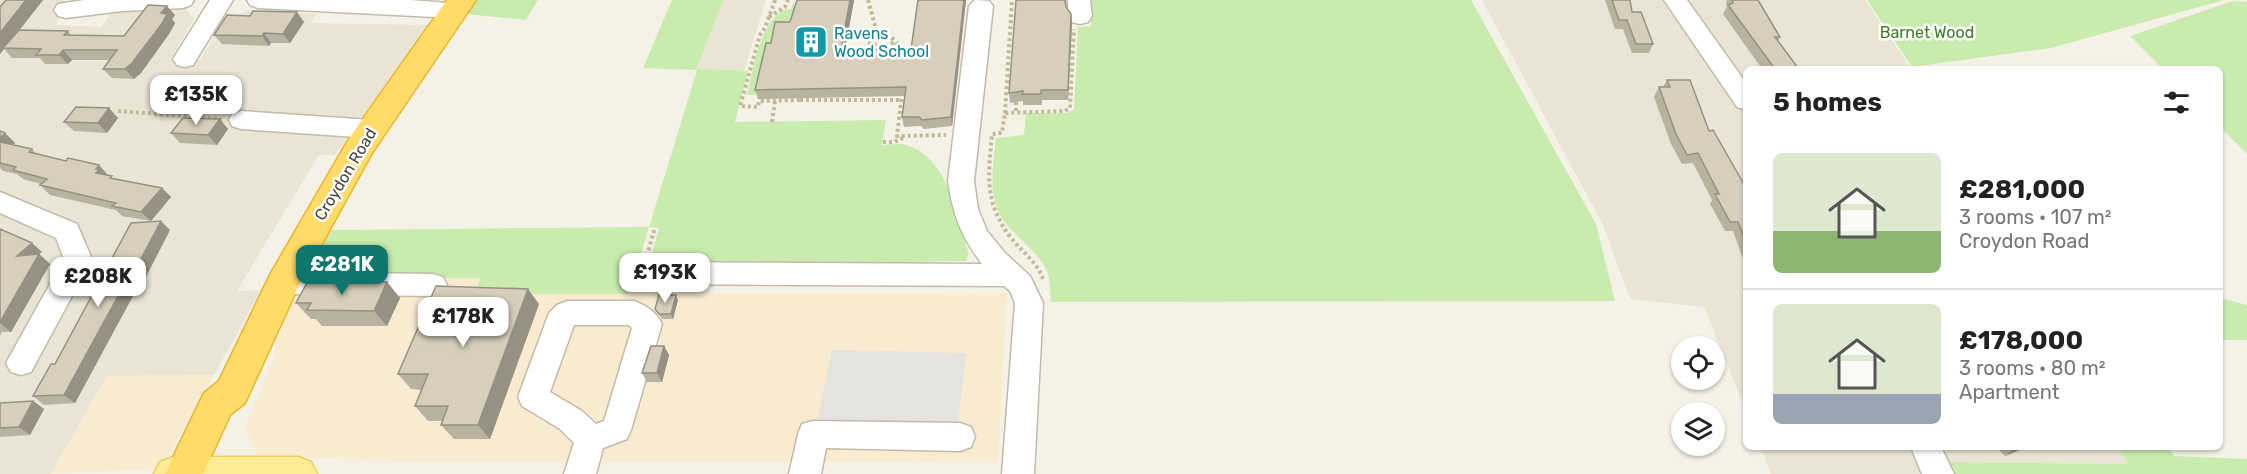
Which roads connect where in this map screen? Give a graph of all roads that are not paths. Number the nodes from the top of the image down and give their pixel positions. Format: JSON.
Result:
{"nodes":[{"id":1,"x":183,"y":0,"type":"edge"},
{"id":2,"x":222,"y":0,"type":"edge"},
{"id":3,"x":258,"y":0,"type":"edge"},
{"id":4,"x":1676,"y":0,"type":"edge"},
{"id":5,"x":458,"y":5,"type":"edge"},
{"id":6,"x":981,"y":6,"type":"dead end"},
{"id":7,"x":66,"y":10,"type":"dead end"},
{"id":8,"x":185,"y":59,"type":"dead end"},
{"id":9,"x":1743,"y":97,"type":"edge"},
{"id":10,"x":241,"y":120,"type":"road end"},
{"id":11,"x":371,"y":129,"type":"junction"},
{"id":12,"x":0,"y":202,"type":"edge"},
{"id":13,"x":642,"y":273,"type":"road end"},
{"id":14,"x":1010,"y":275,"type":"junction"},
{"id":15,"x":283,"y":283,"type":"junction"},
{"id":16,"x":433,"y":285,"type":"dead end"},
{"id":17,"x":21,"y":363,"type":"dead end"},
{"id":18,"x":960,"y":437,"type":"dead end"},
{"id":19,"x":591,"y":439,"type":"junction"},
{"id":20,"x":1927,"y":450,"type":"edge"},
{"id":21,"x":191,"y":474,"type":"edge"},
{"id":22,"x":298,"y":474,"type":"edge"},
{"id":23,"x":580,"y":474,"type":"edge"},
{"id":24,"x":805,"y":474,"type":"edge"},
{"id":25,"x":1018,"y":474,"type":"edge"},
{"id":26,"x":1938,"y":474,"type":"edge"}],
"edges":[{"from":1,"to":7,"type":"street"},
{"from":2,"to":8,"type":"street"},
{"from":3,"to":5,"type":"street"},
{"from":4,"to":9,"type":"street"},
{"from":5,"to":11,"type":"highway","name":"Croydon Road"},
{"from":6,"to":14,"type":"street"},
{"from":10,"to":11,"type":"street"},
{"from":11,"to":15,"type":"highway","name":"Croydon Road"},
{"from":12,"to":17,"type":"street"},
{"from":13,"to":14,"type":"street"},
{"from":14,"to":25,"type":"street"},
{"from":15,"to":16,"type":"street"},
{"from":15,"to":21,"type":"highway","name":"Croydon Road"},
{"from":18,"to":24,"type":"street"},
{"from":19,"to":19,"type":"street"},
{"from":19,"to":23,"type":"street"},
{"from":20,"to":26,"type":"street"},
{"from":21,"to":22,"type":"main road"}]}
